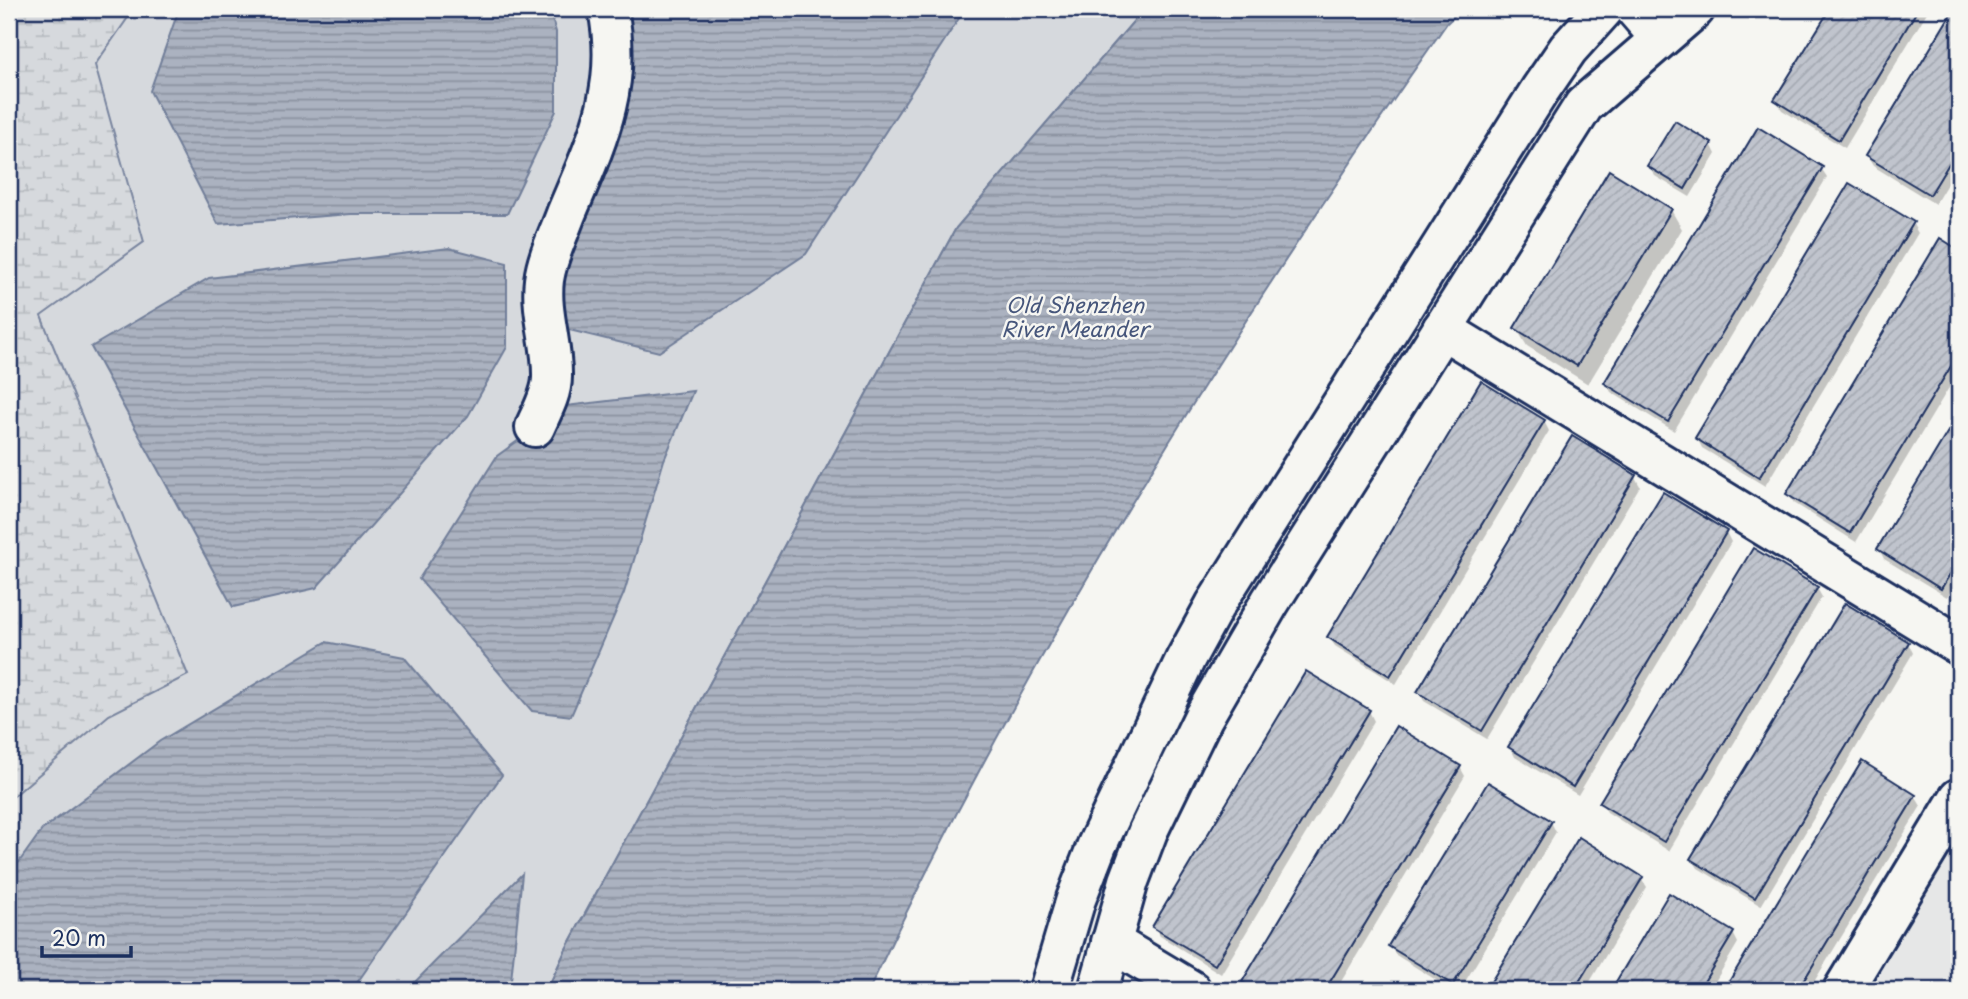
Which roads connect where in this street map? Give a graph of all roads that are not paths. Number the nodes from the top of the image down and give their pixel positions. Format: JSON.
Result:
{"nodes":[{"id":1,"x":608,"y":9,"type":"edge"},
{"id":2,"x":1604,"y":9,"type":"edge"},
{"id":3,"x":1635,"y":9,"type":"edge"},
{"id":4,"x":1695,"y":9,"type":"edge"},
{"id":5,"x":1660,"y":38,"type":"junction"},
{"id":6,"x":1442,"y":329,"type":"junction"},
{"id":7,"x":534,"y":427,"type":"dead end"},
{"id":8,"x":1959,"y":645,"type":"edge"},
{"id":9,"x":1956,"y":811,"type":"edge"},
{"id":10,"x":1111,"y":942,"type":"junction"},
{"id":11,"x":1049,"y":990,"type":"edge"},
{"id":12,"x":1098,"y":990,"type":"edge"},
{"id":13,"x":1191,"y":990,"type":"edge"},
{"id":14,"x":1843,"y":990,"type":"edge"}],
"edges":[{"from":1,"to":7,"type":"lane"},
{"from":2,"to":11,"type":"lane"},
{"from":3,"to":5,"type":"lane"},
{"from":4,"to":5,"type":"lane"},
{"from":5,"to":6,"type":"lane"},
{"from":6,"to":8,"type":"lane"},
{"from":6,"to":10,"type":"lane"},
{"from":9,"to":14,"type":"lane"},
{"from":10,"to":12,"type":"lane"},
{"from":10,"to":13,"type":"lane"}]}
